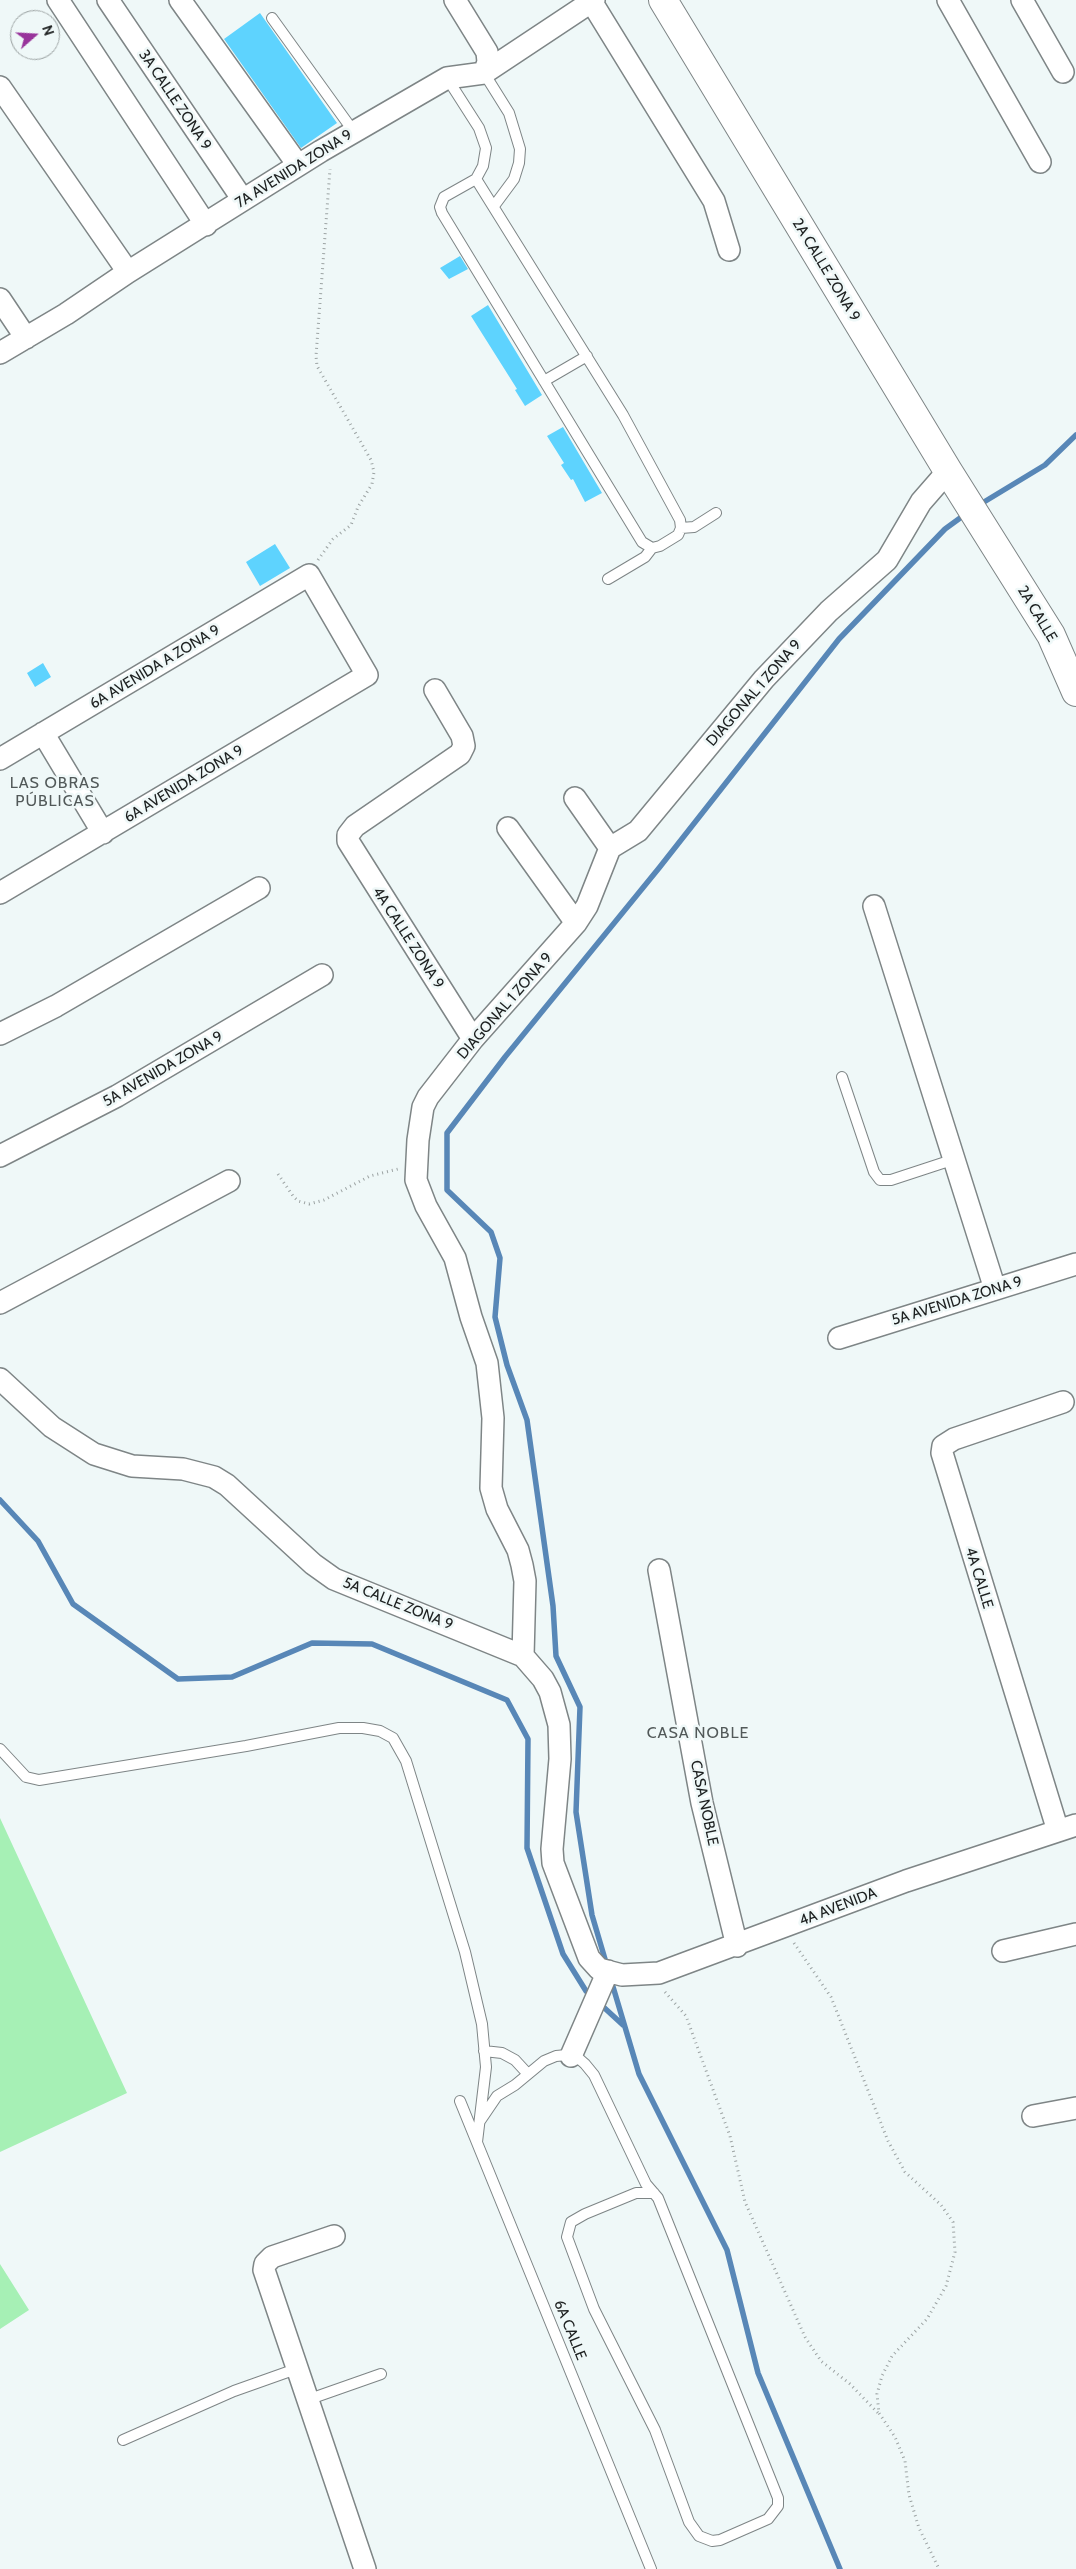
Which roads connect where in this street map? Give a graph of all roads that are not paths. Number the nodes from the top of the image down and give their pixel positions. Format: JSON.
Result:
{"nodes":[{"id":1,"x":58,"y":0,"type":"edge"},
{"id":2,"x":108,"y":0,"type":"edge"},
{"id":3,"x":180,"y":0,"type":"edge"},
{"id":4,"x":455,"y":0,"type":"edge"},
{"id":5,"x":663,"y":0,"type":"edge"},
{"id":6,"x":948,"y":0,"type":"edge"},
{"id":7,"x":1022,"y":0,"type":"edge"},
{"id":8,"x":592,"y":1,"type":"edge"},
{"id":9,"x":272,"y":18,"type":"dead end"},
{"id":10,"x":1062,"y":72,"type":"dead end"},
{"id":11,"x":484,"y":73,"type":"junction"},
{"id":12,"x":447,"y":78,"type":"junction"},
{"id":13,"x":0,"y":87,"type":"edge"},
{"id":14,"x":354,"y":132,"type":"junction"},
{"id":15,"x":1040,"y":162,"type":"dead end"},
{"id":16,"x":298,"y":165,"type":"junction"},
{"id":17,"x":476,"y":179,"type":"junction"},
{"id":18,"x":243,"y":200,"type":"junction"},
{"id":19,"x":494,"y":206,"type":"junction"},
{"id":20,"x":206,"y":225,"type":"junction"},
{"id":21,"x":729,"y":250,"type":"dead end"},
{"id":22,"x":128,"y":272,"type":"junction"},
{"id":23,"x":0,"y":299,"type":"edge"},
{"id":24,"x":26,"y":338,"type":"junction"},
{"id":25,"x":0,"y":353,"type":"edge"},
{"id":26,"x":586,"y":356,"type":"junction"},
{"id":27,"x":544,"y":381,"type":"junction"},
{"id":28,"x":951,"y":475,"type":"junction"},
{"id":29,"x":716,"y":513,"type":"dead end"},
{"id":30,"x":681,"y":528,"type":"junction"},
{"id":31,"x":992,"y":538,"type":"joint"},
{"id":32,"x":652,"y":548,"type":"junction"},
{"id":33,"x":608,"y":579,"type":"dead end"},
{"id":34,"x":1069,"y":654,"type":"edge"},
{"id":35,"x":367,"y":675,"type":"joint"},
{"id":36,"x":435,"y":690,"type":"dead end"},
{"id":37,"x":1076,"y":692,"type":"edge"},
{"id":38,"x":43,"y":733,"type":"junction"},
{"id":39,"x":0,"y":759,"type":"edge"},
{"id":40,"x":575,"y":798,"type":"dead end"},
{"id":41,"x":508,"y":828,"type":"dead end"},
{"id":42,"x":103,"y":833,"type":"junction"},
{"id":43,"x":610,"y":848,"type":"junction"},
{"id":44,"x":259,"y":888,"type":"dead end"},
{"id":45,"x":0,"y":893,"type":"edge"},
{"id":46,"x":874,"y":906,"type":"dead end"},
{"id":47,"x":576,"y":923,"type":"junction"},
{"id":48,"x":322,"y":975,"type":"dead end"},
{"id":49,"x":0,"y":1034,"type":"edge"},
{"id":50,"x":473,"y":1039,"type":"junction"},
{"id":51,"x":842,"y":1077,"type":"dead end"},
{"id":52,"x":0,"y":1156,"type":"edge"},
{"id":53,"x":956,"y":1158,"type":"junction"},
{"id":54,"x":229,"y":1181,"type":"dead end"},
{"id":55,"x":1076,"y":1264,"type":"edge"},
{"id":56,"x":995,"y":1289,"type":"junction"},
{"id":57,"x":0,"y":1303,"type":"edge"},
{"id":58,"x":839,"y":1338,"type":"dead end"},
{"id":59,"x":0,"y":1379,"type":"edge"},
{"id":60,"x":1064,"y":1402,"type":"dead end"},
{"id":61,"x":659,"y":1570,"type":"dead end"},
{"id":62,"x":523,"y":1656,"type":"junction"},
{"id":63,"x":0,"y":1750,"type":"edge"},
{"id":64,"x":1067,"y":1828,"type":"edge"},
{"id":65,"x":1076,"y":1934,"type":"edge"},
{"id":66,"x":737,"y":1946,"type":"junction"},
{"id":67,"x":1003,"y":1951,"type":"dead end"},
{"id":68,"x":617,"y":1973,"type":"junction"},
{"id":69,"x":484,"y":2051,"type":"junction"},
{"id":70,"x":570,"y":2056,"type":"junction"},
{"id":71,"x":527,"y":2073,"type":"junction"},
{"id":72,"x":460,"y":2102,"type":"dead end"},
{"id":73,"x":1076,"y":2108,"type":"edge"},
{"id":74,"x":1033,"y":2116,"type":"dead end"},
{"id":75,"x":480,"y":2121,"type":"junction"},
{"id":76,"x":477,"y":2142,"type":"junction"},
{"id":77,"x":654,"y":2193,"type":"junction"},
{"id":78,"x":334,"y":2236,"type":"dead end"},
{"id":79,"x":296,"y":2369,"type":"junction"},
{"id":80,"x":381,"y":2374,"type":"dead end"},
{"id":81,"x":307,"y":2400,"type":"junction"},
{"id":82,"x":123,"y":2440,"type":"dead end"},
{"id":83,"x":365,"y":2569,"type":"edge"},
{"id":84,"x":651,"y":2569,"type":"edge"}],
"edges":[{"from":1,"to":20,"type":"street"},
{"from":2,"to":18,"type":"street","name":"3A CALLE ZONA 9"},
{"from":3,"to":16,"type":"street"},
{"from":4,"to":11,"type":"street"},
{"from":5,"to":28,"type":"street","name":"2A CALLE ZONA 9"},
{"from":6,"to":15,"type":"street"},
{"from":7,"to":10,"type":"street"},
{"from":8,"to":11,"type":"street","name":"7A AVENIDA ZONA 9"},
{"from":8,"to":21,"type":"street"},
{"from":9,"to":14,"type":"lane"},
{"from":11,"to":12,"type":"street","name":"7A AVENIDA ZONA 9"},
{"from":11,"to":19,"type":"lane"},
{"from":12,"to":14,"type":"street","name":"7A AVENIDA ZONA 9"},
{"from":12,"to":17,"type":"lane"},
{"from":13,"to":22,"type":"street"},
{"from":14,"to":16,"type":"street","name":"7A AVENIDA ZONA 9"},
{"from":16,"to":18,"type":"street","name":"7A AVENIDA ZONA 9"},
{"from":17,"to":19,"type":"lane"},
{"from":17,"to":27,"type":"lane"},
{"from":18,"to":20,"type":"street","name":"7A AVENIDA ZONA 9"},
{"from":19,"to":26,"type":"lane"},
{"from":20,"to":22,"type":"street","name":"7A AVENIDA ZONA 9"},
{"from":22,"to":24,"type":"street","name":"7A AVENIDA ZONA 9"},
{"from":23,"to":24,"type":"street"},
{"from":24,"to":25,"type":"street","name":"7A AVENIDA ZONA 9"},
{"from":26,"to":27,"type":"lane"},
{"from":26,"to":30,"type":"lane"},
{"from":27,"to":32,"type":"lane"},
{"from":28,"to":31,"type":"street","name":"2A CALLE ZONA 9"},
{"from":28,"to":43,"type":"street","name":"DIAGONAL 1 ZONA 9"},
{"from":29,"to":30,"type":"lane"},
{"from":30,"to":32,"type":"lane"},
{"from":31,"to":34,"type":"street","name":"2A CALLE"},
{"from":32,"to":33,"type":"lane"},
{"from":34,"to":37,"type":"street","name":"2A CALLE"},
{"from":35,"to":38,"type":"street","name":"6A AVENIDA A ZONA 9"},
{"from":35,"to":42,"type":"street","name":"6A AVENIDA ZONA 9"},
{"from":36,"to":50,"type":"street","name":"4A CALLE ZONA 9"},
{"from":38,"to":39,"type":"street","name":"6A AVENIDA A ZONA 9"},
{"from":38,"to":42,"type":"street"},
{"from":40,"to":43,"type":"street"},
{"from":41,"to":47,"type":"street"},
{"from":42,"to":45,"type":"street","name":"6A AVENIDA ZONA 9"},
{"from":43,"to":47,"type":"street","name":"DIAGONAL 1 ZONA 9"},
{"from":44,"to":49,"type":"street"},
{"from":46,"to":53,"type":"street"},
{"from":47,"to":50,"type":"street","name":"DIAGONAL 1 ZONA 9"},
{"from":48,"to":52,"type":"street","name":"5A AVENIDA ZONA 9"},
{"from":50,"to":62,"type":"street","name":"DIAGONAL 1 ZONA 9"},
{"from":51,"to":53,"type":"lane"},
{"from":53,"to":56,"type":"street"},
{"from":54,"to":57,"type":"street"},
{"from":55,"to":56,"type":"street","name":"5A AVENIDA ZONA 9"},
{"from":56,"to":58,"type":"street","name":"5A AVENIDA ZONA 9"},
{"from":59,"to":62,"type":"street","name":"5A CALLE ZONA 9"},
{"from":60,"to":64,"type":"street","name":"4A CALLE"},
{"from":61,"to":66,"type":"street","name":"CASA NOBLE"},
{"from":62,"to":68,"type":"street","name":"5A CALLE ZONA 9"},
{"from":63,"to":69,"type":"lane"},
{"from":64,"to":66,"type":"street","name":"4A AVENIDA"},
{"from":65,"to":67,"type":"street"},
{"from":66,"to":68,"type":"street","name":"4A AVENIDA"},
{"from":68,"to":70,"type":"street"},
{"from":69,"to":71,"type":"lane"},
{"from":69,"to":75,"type":"lane"},
{"from":70,"to":71,"type":"lane"},
{"from":70,"to":77,"type":"lane"},
{"from":71,"to":75,"type":"lane"},
{"from":72,"to":76,"type":"lane","name":"6A CALLE"},
{"from":73,"to":74,"type":"street"},
{"from":75,"to":76,"type":"lane"},
{"from":76,"to":84,"type":"lane","name":"6A CALLE"},
{"from":77,"to":77,"type":"lane"},
{"from":78,"to":79,"type":"street"},
{"from":79,"to":81,"type":"street"},
{"from":79,"to":82,"type":"lane"},
{"from":80,"to":81,"type":"lane"},
{"from":81,"to":83,"type":"street"}]}
